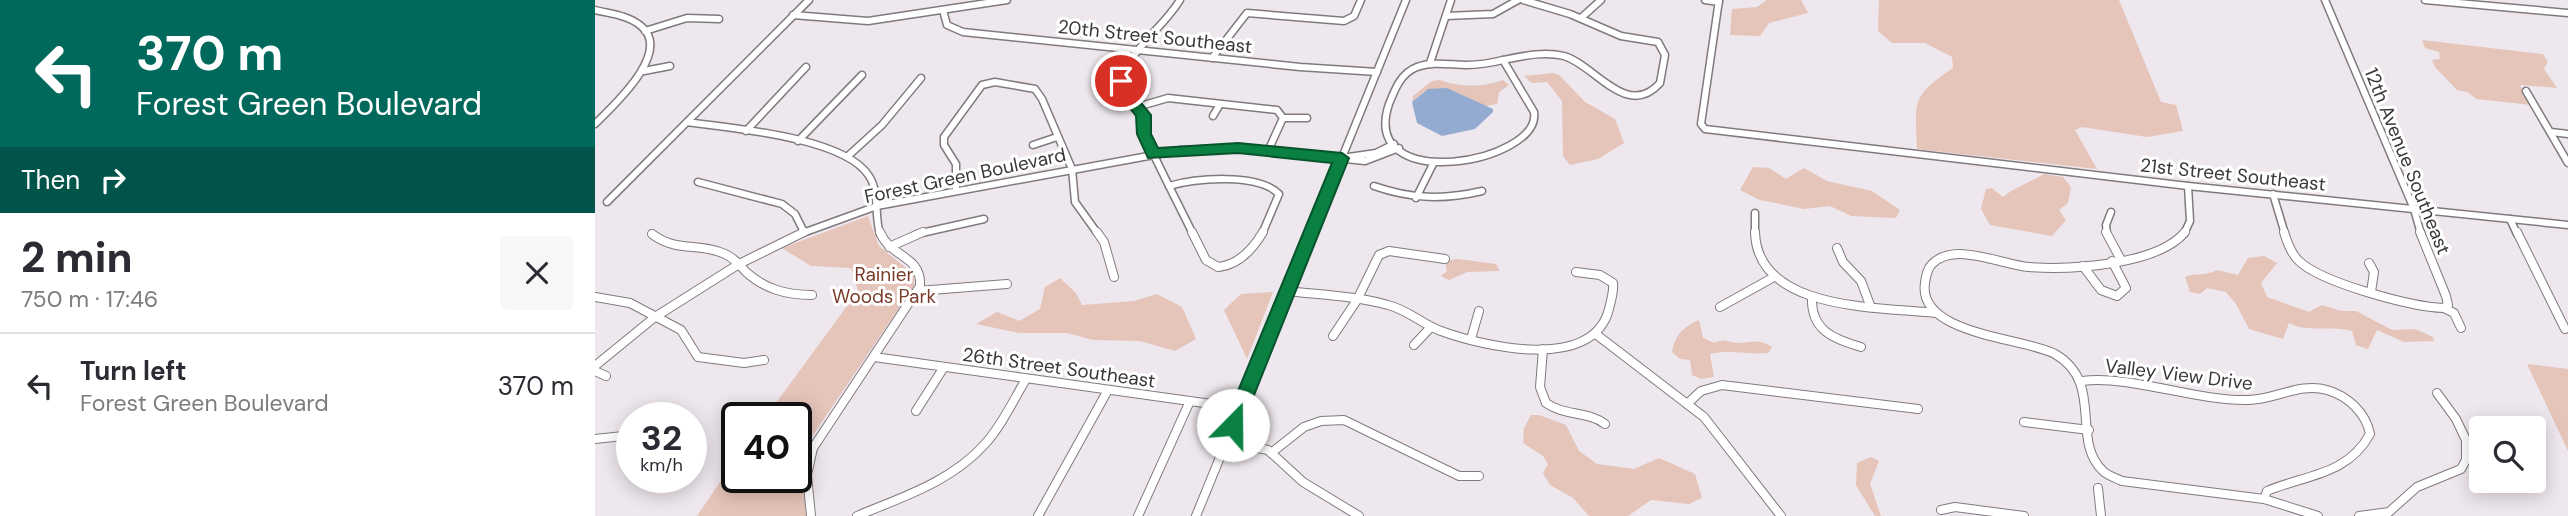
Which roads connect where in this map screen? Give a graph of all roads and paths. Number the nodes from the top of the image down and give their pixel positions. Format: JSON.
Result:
{"nodes":[{"id":1,"x":809,"y":0,"type":"edge"},
{"id":2,"x":1007,"y":0,"type":"edge"},
{"id":3,"x":1180,"y":0,"type":"edge"},
{"id":4,"x":1361,"y":0,"type":"edge"},
{"id":5,"x":1406,"y":0,"type":"edge"},
{"id":6,"x":1451,"y":0,"type":"edge"},
{"id":7,"x":1521,"y":0,"type":"edge"},
{"id":8,"x":1601,"y":0,"type":"edge"},
{"id":9,"x":1705,"y":0,"type":"edge"},
{"id":10,"x":2325,"y":0,"type":"edge"},
{"id":11,"x":2425,"y":0,"type":"edge"},
{"id":12,"x":2514,"y":0,"type":"edge"},
{"id":13,"x":1719,"y":1,"type":"edge"},
{"id":14,"x":2454,"y":1,"type":"edge"},
{"id":15,"x":2519,"y":9,"type":"junction"},
{"id":16,"x":595,"y":10,"type":"edge"},
{"id":17,"x":943,"y":10,"type":"junction"},
{"id":18,"x":2568,"y":13,"type":"edge"},
{"id":19,"x":793,"y":15,"type":"junction"},
{"id":20,"x":1446,"y":16,"type":"junction"},
{"id":21,"x":1581,"y":18,"type":"junction"},
{"id":22,"x":719,"y":19,"type":"dead end"},
{"id":23,"x":645,"y":31,"type":"junction"},
{"id":24,"x":1138,"y":50,"type":"junction"},
{"id":25,"x":1212,"y":58,"type":"junction"},
{"id":26,"x":1503,"y":60,"type":"junction"},
{"id":27,"x":1430,"y":63,"type":"junction"},
{"id":28,"x":670,"y":66,"type":"dead end"},
{"id":29,"x":806,"y":67,"type":"dead end"},
{"id":30,"x":644,"y":71,"type":"junction"},
{"id":31,"x":1377,"y":72,"type":"junction"},
{"id":32,"x":862,"y":75,"type":"dead end"},
{"id":33,"x":921,"y":78,"type":"dead end"},
{"id":34,"x":2526,"y":91,"type":"dead end"},
{"id":35,"x":1220,"y":104,"type":"junction"},
{"id":36,"x":1137,"y":107,"type":"junction"},
{"id":37,"x":1213,"y":116,"type":"dead end"},
{"id":38,"x":1283,"y":118,"type":"junction"},
{"id":39,"x":1307,"y":118,"type":"dead end"},
{"id":40,"x":687,"y":122,"type":"junction"},
{"id":41,"x":595,"y":124,"type":"edge"},
{"id":42,"x":746,"y":131,"type":"junction"},
{"id":43,"x":2551,"y":132,"type":"junction"},
{"id":44,"x":2568,"y":134,"type":"edge"},
{"id":45,"x":1057,"y":136,"type":"junction"},
{"id":46,"x":798,"y":141,"type":"junction"},
{"id":47,"x":1033,"y":145,"type":"dead end"},
{"id":48,"x":1396,"y":146,"type":"junction"},
{"id":49,"x":1268,"y":151,"type":"junction"},
{"id":50,"x":1153,"y":154,"type":"junction"},
{"id":51,"x":848,"y":156,"type":"junction"},
{"id":52,"x":1342,"y":158,"type":"junction"},
{"id":53,"x":2568,"y":163,"type":"edge"},
{"id":54,"x":1433,"y":164,"type":"junction"},
{"id":55,"x":1072,"y":169,"type":"junction"},
{"id":56,"x":698,"y":182,"type":"dead end"},
{"id":57,"x":1168,"y":186,"type":"junction"},
{"id":58,"x":1374,"y":186,"type":"dead end"},
{"id":59,"x":2188,"y":186,"type":"junction"},
{"id":60,"x":956,"y":190,"type":"junction"},
{"id":61,"x":1482,"y":191,"type":"dead end"},
{"id":62,"x":2273,"y":194,"type":"junction"},
{"id":63,"x":1416,"y":198,"type":"junction"},
{"id":64,"x":607,"y":202,"type":"dead end"},
{"id":65,"x":877,"y":206,"type":"junction"},
{"id":66,"x":2414,"y":209,"type":"junction"},
{"id":67,"x":2111,"y":212,"type":"dead end"},
{"id":68,"x":1755,"y":213,"type":"dead end"},
{"id":69,"x":983,"y":219,"type":"dead end"},
{"id":70,"x":2510,"y":219,"type":"junction"},
{"id":71,"x":2568,"y":225,"type":"edge"},
{"id":72,"x":804,"y":232,"type":"junction"},
{"id":73,"x":652,"y":234,"type":"dead end"},
{"id":74,"x":2181,"y":239,"type":"junction"},
{"id":75,"x":2190,"y":244,"type":"dead end"},
{"id":76,"x":889,"y":247,"type":"junction"},
{"id":77,"x":1837,"y":248,"type":"dead end"},
{"id":78,"x":1445,"y":259,"type":"dead end"},
{"id":79,"x":2116,"y":260,"type":"junction"},
{"id":80,"x":2369,"y":263,"type":"dead end"},
{"id":81,"x":739,"y":264,"type":"junction"},
{"id":82,"x":2083,"y":266,"type":"junction"},
{"id":83,"x":1576,"y":272,"type":"dead end"},
{"id":84,"x":1114,"y":277,"type":"dead end"},
{"id":85,"x":1774,"y":277,"type":"junction"},
{"id":86,"x":1007,"y":284,"type":"dead end"},
{"id":87,"x":918,"y":291,"type":"junction"},
{"id":88,"x":1287,"y":291,"type":"junction"},
{"id":89,"x":2371,"y":292,"type":"junction"},
{"id":90,"x":812,"y":295,"type":"dead end"},
{"id":91,"x":595,"y":297,"type":"edge"},
{"id":92,"x":1812,"y":298,"type":"junction"},
{"id":93,"x":1357,"y":300,"type":"junction"},
{"id":94,"x":1870,"y":305,"type":"junction"},
{"id":95,"x":1720,"y":307,"type":"dead end"},
{"id":96,"x":2444,"y":308,"type":"junction"},
{"id":97,"x":1479,"y":310,"type":"dead end"},
{"id":98,"x":1936,"y":313,"type":"junction"},
{"id":99,"x":655,"y":317,"type":"junction"},
{"id":100,"x":1431,"y":327,"type":"junction"},
{"id":101,"x":2461,"y":328,"type":"dead end"},
{"id":102,"x":2565,"y":329,"type":"dead end"},
{"id":103,"x":1597,"y":335,"type":"junction"},
{"id":104,"x":1333,"y":336,"type":"dead end"},
{"id":105,"x":1471,"y":339,"type":"junction"},
{"id":106,"x":1414,"y":345,"type":"dead end"},
{"id":107,"x":1861,"y":347,"type":"dead end"},
{"id":108,"x":1543,"y":349,"type":"junction"},
{"id":109,"x":874,"y":357,"type":"junction"},
{"id":110,"x":764,"y":360,"type":"dead end"},
{"id":111,"x":944,"y":367,"type":"junction"},
{"id":112,"x":595,"y":369,"type":"edge"},
{"id":113,"x":607,"y":376,"type":"dead end"},
{"id":114,"x":1026,"y":379,"type":"junction"},
{"id":115,"x":2082,"y":381,"type":"junction"},
{"id":116,"x":1108,"y":390,"type":"junction"},
{"id":117,"x":2437,"y":393,"type":"dead end"},
{"id":118,"x":1190,"y":401,"type":"junction"},
{"id":119,"x":1687,"y":404,"type":"junction"},
{"id":120,"x":1240,"y":408,"type":"junction"},
{"id":121,"x":1918,"y":409,"type":"dead end"},
{"id":122,"x":916,"y":411,"type":"dead end"},
{"id":123,"x":2024,"y":422,"type":"dead end"},
{"id":124,"x":1605,"y":424,"type":"dead end"},
{"id":125,"x":2089,"y":430,"type":"junction"},
{"id":126,"x":616,"y":437,"type":"edge"},
{"id":127,"x":595,"y":439,"type":"edge"},
{"id":128,"x":1226,"y":442,"type":"junction"},
{"id":129,"x":1271,"y":453,"type":"junction"},
{"id":130,"x":1479,"y":476,"type":"dead end"},
{"id":131,"x":2098,"y":488,"type":"dead end"},
{"id":132,"x":2264,"y":499,"type":"junction"},
{"id":133,"x":1941,"y":510,"type":"dead end"},
{"id":134,"x":811,"y":516,"type":"edge"},
{"id":135,"x":857,"y":516,"type":"edge"},
{"id":136,"x":1038,"y":516,"type":"edge"},
{"id":137,"x":1138,"y":516,"type":"edge"},
{"id":138,"x":1196,"y":516,"type":"edge"},
{"id":139,"x":1359,"y":516,"type":"edge"},
{"id":140,"x":1781,"y":516,"type":"edge"},
{"id":141,"x":2024,"y":516,"type":"edge"},
{"id":142,"x":2101,"y":516,"type":"edge"},
{"id":143,"x":2318,"y":516,"type":"edge"},
{"id":144,"x":2359,"y":516,"type":"edge"}],
"edges":[{"from":1,"to":19,"type":"street"},
{"from":2,"to":17,"type":"street"},
{"from":3,"to":24,"type":"street"},
{"from":4,"to":25,"type":"street"},
{"from":5,"to":31,"type":"street"},
{"from":6,"to":20,"type":"street"},
{"from":7,"to":20,"type":"street"},
{"from":7,"to":21,"type":"street"},
{"from":8,"to":21,"type":"street"},
{"from":9,"to":13,"type":"street"},
{"from":10,"to":66,"type":"street","name":"12th Avenue Southeast"},
{"from":11,"to":14,"type":"street"},
{"from":12,"to":15,"type":"street"},
{"from":13,"to":59,"type":"street","name":"21st Street Southeast"},
{"from":14,"to":15,"type":"street"},
{"from":15,"to":18,"type":"street"},
{"from":16,"to":23,"type":"street"},
{"from":17,"to":19,"type":"street"},
{"from":17,"to":24,"type":"street","name":"20th Street Southeast"},
{"from":19,"to":40,"type":"street"},
{"from":20,"to":27,"type":"street"},
{"from":21,"to":26,"type":"street"},
{"from":22,"to":23,"type":"street"},
{"from":23,"to":30,"type":"street"},
{"from":24,"to":25,"type":"street","name":"20th Street Southeast"},
{"from":24,"to":36,"type":"street"},
{"from":25,"to":31,"type":"street","name":"20th Street Southeast"},
{"from":26,"to":27,"type":"street"},
{"from":26,"to":54,"type":"street"},
{"from":27,"to":48,"type":"street"},
{"from":28,"to":30,"type":"street"},
{"from":29,"to":42,"type":"street"},
{"from":30,"to":41,"type":"street"},
{"from":31,"to":52,"type":"street"},
{"from":32,"to":46,"type":"street"},
{"from":33,"to":51,"type":"street"},
{"from":34,"to":43,"type":"street"},
{"from":35,"to":36,"type":"street"},
{"from":35,"to":37,"type":"street"},
{"from":35,"to":38,"type":"street"},
{"from":36,"to":50,"type":"street"},
{"from":38,"to":39,"type":"street"},
{"from":38,"to":49,"type":"street"},
{"from":40,"to":42,"type":"street"},
{"from":40,"to":64,"type":"street"},
{"from":42,"to":46,"type":"street"},
{"from":43,"to":44,"type":"street"},
{"from":43,"to":53,"type":"street"},
{"from":45,"to":47,"type":"street"},
{"from":45,"to":55,"type":"street"},
{"from":45,"to":60,"type":"street"},
{"from":46,"to":51,"type":"street"},
{"from":48,"to":52,"type":"street","name":"Forest Green Boulevard"},
{"from":48,"to":54,"type":"street"},
{"from":49,"to":50,"type":"street","name":"Forest Green Boulevard"},
{"from":49,"to":52,"type":"street","name":"Forest Green Boulevard"},
{"from":50,"to":55,"type":"street","name":"Forest Green Boulevard"},
{"from":50,"to":57,"type":"street"},
{"from":51,"to":65,"type":"street"},
{"from":52,"to":88,"type":"street"},
{"from":54,"to":63,"type":"street"},
{"from":55,"to":60,"type":"street","name":"Forest Green Boulevard"},
{"from":55,"to":84,"type":"street"},
{"from":56,"to":72,"type":"street"},
{"from":57,"to":57,"type":"street"},
{"from":58,"to":63,"type":"street"},
{"from":59,"to":62,"type":"street","name":"21st Street Southeast"},
{"from":59,"to":74,"type":"street"},
{"from":60,"to":65,"type":"street","name":"Forest Green Boulevard"},
{"from":61,"to":63,"type":"street"},
{"from":62,"to":66,"type":"street","name":"21st Street Southeast"},
{"from":62,"to":89,"type":"street"},
{"from":65,"to":72,"type":"street","name":"Forest Green Boulevard"},
{"from":65,"to":76,"type":"street"},
{"from":66,"to":70,"type":"street","name":"21st Street Southeast"},
{"from":66,"to":96,"type":"street","name":"12th Avenue Southeast"},
{"from":67,"to":79,"type":"street"},
{"from":68,"to":85,"type":"street"},
{"from":69,"to":76,"type":"street"},
{"from":70,"to":71,"type":"street","name":"21st Street Southeast"},
{"from":70,"to":102,"type":"street"},
{"from":72,"to":81,"type":"street","name":"Forest Green Boulevard"},
{"from":73,"to":81,"type":"street"},
{"from":74,"to":75,"type":"street"},
{"from":74,"to":79,"type":"street"},
{"from":76,"to":87,"type":"street"},
{"from":77,"to":94,"type":"street"},
{"from":78,"to":93,"type":"street"},
{"from":79,"to":82,"type":"street"},
{"from":79,"to":82,"type":"street"},
{"from":80,"to":89,"type":"street"},
{"from":81,"to":90,"type":"street"},
{"from":81,"to":99,"type":"street","name":"Forest Green Boulevard"},
{"from":82,"to":98,"type":"street"},
{"from":83,"to":103,"type":"street"},
{"from":85,"to":92,"type":"street"},
{"from":85,"to":95,"type":"street"},
{"from":86,"to":87,"type":"street"},
{"from":87,"to":109,"type":"street"},
{"from":88,"to":93,"type":"street"},
{"from":88,"to":120,"type":"street"},
{"from":89,"to":96,"type":"street"},
{"from":91,"to":99,"type":"street"},
{"from":92,"to":94,"type":"street"},
{"from":92,"to":107,"type":"street"},
{"from":93,"to":100,"type":"street"},
{"from":93,"to":104,"type":"street"},
{"from":94,"to":98,"type":"street"},
{"from":96,"to":101,"type":"street","name":"12th Avenue Southeast"},
{"from":97,"to":105,"type":"street"},
{"from":98,"to":115,"type":"street"},
{"from":99,"to":110,"type":"street"},
{"from":99,"to":112,"type":"street","name":"Forest Green Boulevard"},
{"from":100,"to":105,"type":"street"},
{"from":100,"to":106,"type":"street"},
{"from":103,"to":108,"type":"street"},
{"from":103,"to":119,"type":"street"},
{"from":105,"to":108,"type":"street"},
{"from":108,"to":124,"type":"street"},
{"from":109,"to":111,"type":"street","name":"26th Street Southeast"},
{"from":109,"to":134,"type":"street"},
{"from":111,"to":114,"type":"street","name":"26th Street Southeast"},
{"from":111,"to":122,"type":"street"},
{"from":112,"to":113,"type":"street"},
{"from":114,"to":116,"type":"street","name":"26th Street Southeast"},
{"from":114,"to":135,"type":"street"},
{"from":115,"to":125,"type":"street"},
{"from":115,"to":132,"type":"street","name":"Valley View Drive"},
{"from":116,"to":118,"type":"street","name":"26th Street Southeast"},
{"from":116,"to":136,"type":"street"},
{"from":117,"to":144,"type":"street"},
{"from":118,"to":120,"type":"street","name":"26th Street Southeast"},
{"from":118,"to":137,"type":"street"},
{"from":119,"to":121,"type":"street"},
{"from":119,"to":140,"type":"street"},
{"from":120,"to":128,"type":"street"},
{"from":123,"to":125,"type":"street"},
{"from":125,"to":132,"type":"street"},
{"from":126,"to":127,"type":"street"},
{"from":128,"to":129,"type":"street"},
{"from":128,"to":138,"type":"street"},
{"from":129,"to":130,"type":"street"},
{"from":129,"to":139,"type":"street"},
{"from":131,"to":142,"type":"street"},
{"from":132,"to":143,"type":"street"},
{"from":133,"to":141,"type":"street"}]}
